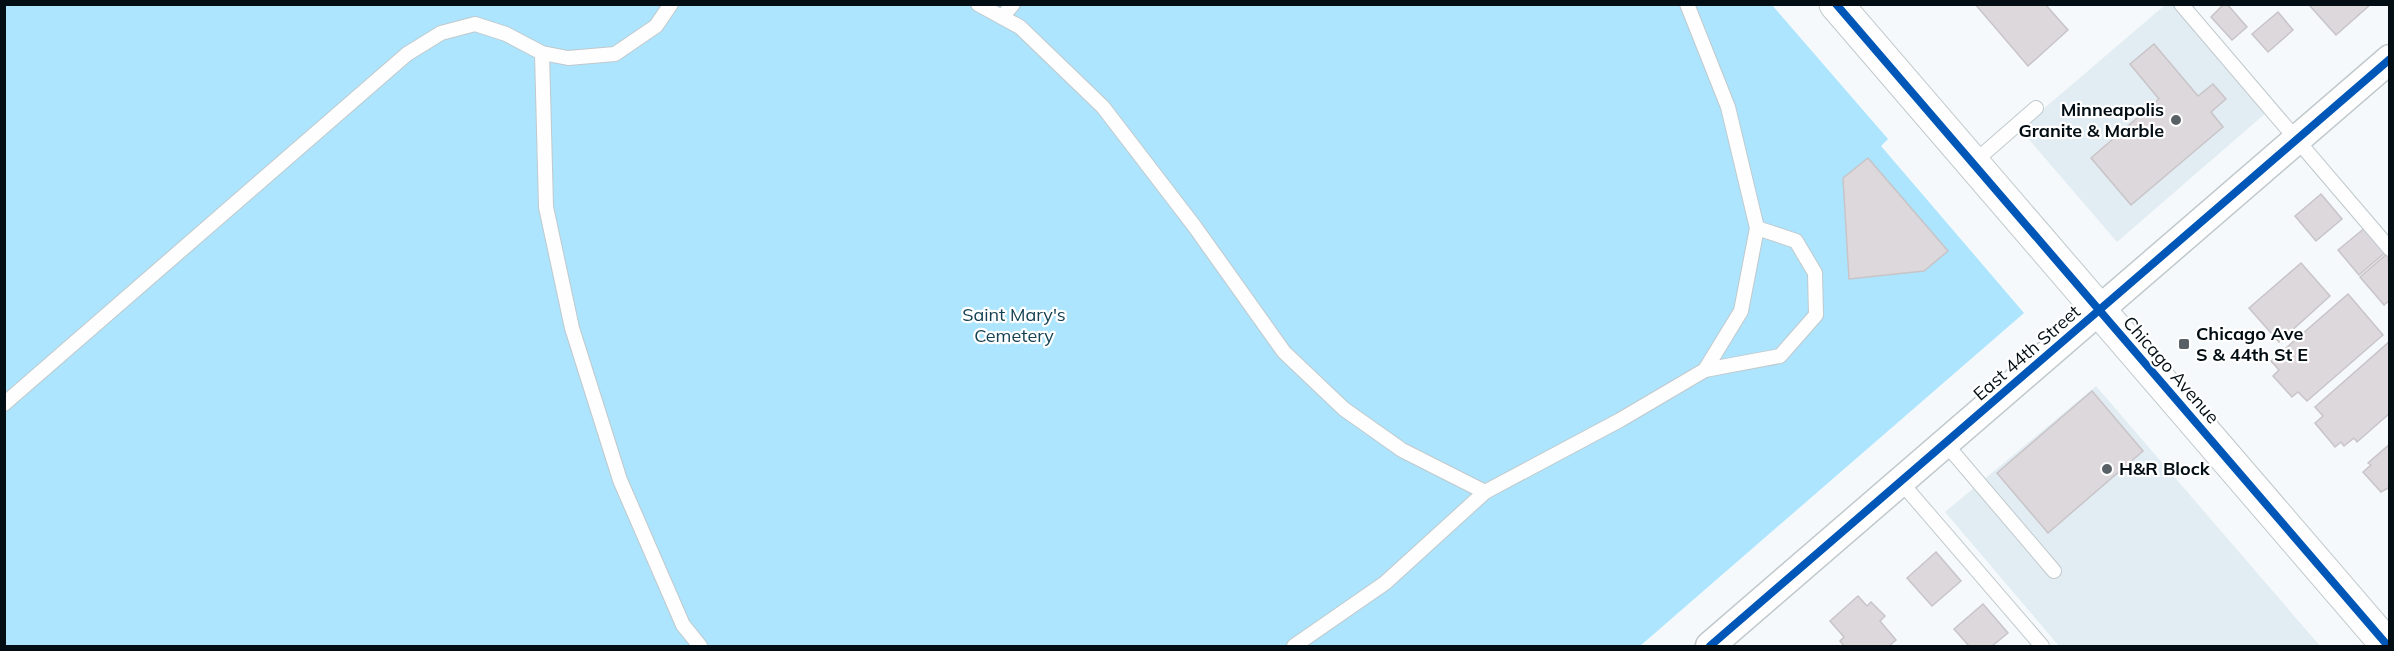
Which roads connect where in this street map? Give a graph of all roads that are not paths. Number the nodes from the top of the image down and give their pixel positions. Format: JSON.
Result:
{"nodes":[{"id":1,"x":671,"y":4,"type":"edge"},
{"id":2,"x":978,"y":4,"type":"edge"},
{"id":3,"x":1013,"y":4,"type":"edge"},
{"id":4,"x":1687,"y":4,"type":"edge"},
{"id":5,"x":1836,"y":4,"type":"edge"},
{"id":6,"x":2181,"y":4,"type":"edge"},
{"id":7,"x":1002,"y":17,"type":"junction"},
{"id":8,"x":542,"y":53,"type":"junction"},
{"id":9,"x":2390,"y":59,"type":"edge"},
{"id":10,"x":2036,"y":108,"type":"dead end"},
{"id":11,"x":2296,"y":140,"type":"junction"},
{"id":12,"x":1973,"y":162,"type":"junction"},
{"id":13,"x":1757,"y":228,"type":"junction"},
{"id":14,"x":2390,"y":249,"type":"edge"},
{"id":15,"x":2100,"y":310,"type":"junction"},
{"id":16,"x":1705,"y":370,"type":"junction"},
{"id":17,"x":4,"y":404,"type":"edge"},
{"id":18,"x":1945,"y":443,"type":"junction"},
{"id":19,"x":1900,"y":481,"type":"junction"},
{"id":20,"x":1485,"y":492,"type":"junction"},
{"id":21,"x":2054,"y":571,"type":"dead end"},
{"id":22,"x":1716,"y":645,"type":"edge"},
{"id":23,"x":700,"y":646,"type":"edge"},
{"id":24,"x":1294,"y":646,"type":"edge"},
{"id":25,"x":2042,"y":646,"type":"edge"},
{"id":26,"x":2388,"y":646,"type":"edge"}],
"edges":[{"from":1,"to":8,"type":"lane"},
{"from":2,"to":7,"type":"lane"},
{"from":3,"to":7,"type":"lane"},
{"from":4,"to":13,"type":"lane"},
{"from":5,"to":12,"type":"street","name":"Chicago Avenue"},
{"from":6,"to":11,"type":"lane"},
{"from":7,"to":20,"type":"lane"},
{"from":8,"to":17,"type":"lane"},
{"from":8,"to":23,"type":"lane"},
{"from":9,"to":11,"type":"street","name":"East 44th Street"},
{"from":10,"to":12,"type":"lane"},
{"from":11,"to":14,"type":"lane"},
{"from":11,"to":15,"type":"street","name":"East 44th Street"},
{"from":12,"to":15,"type":"street","name":"Chicago Avenue"},
{"from":13,"to":16,"type":"lane"},
{"from":13,"to":16,"type":"lane"},
{"from":15,"to":18,"type":"street","name":"East 44th Street"},
{"from":15,"to":26,"type":"street","name":"Chicago Avenue"},
{"from":16,"to":20,"type":"lane"},
{"from":18,"to":19,"type":"street","name":"East 44th Street"},
{"from":18,"to":21,"type":"lane"},
{"from":19,"to":22,"type":"street","name":"East 44th Street"},
{"from":19,"to":25,"type":"lane"},
{"from":20,"to":24,"type":"lane"}]}
